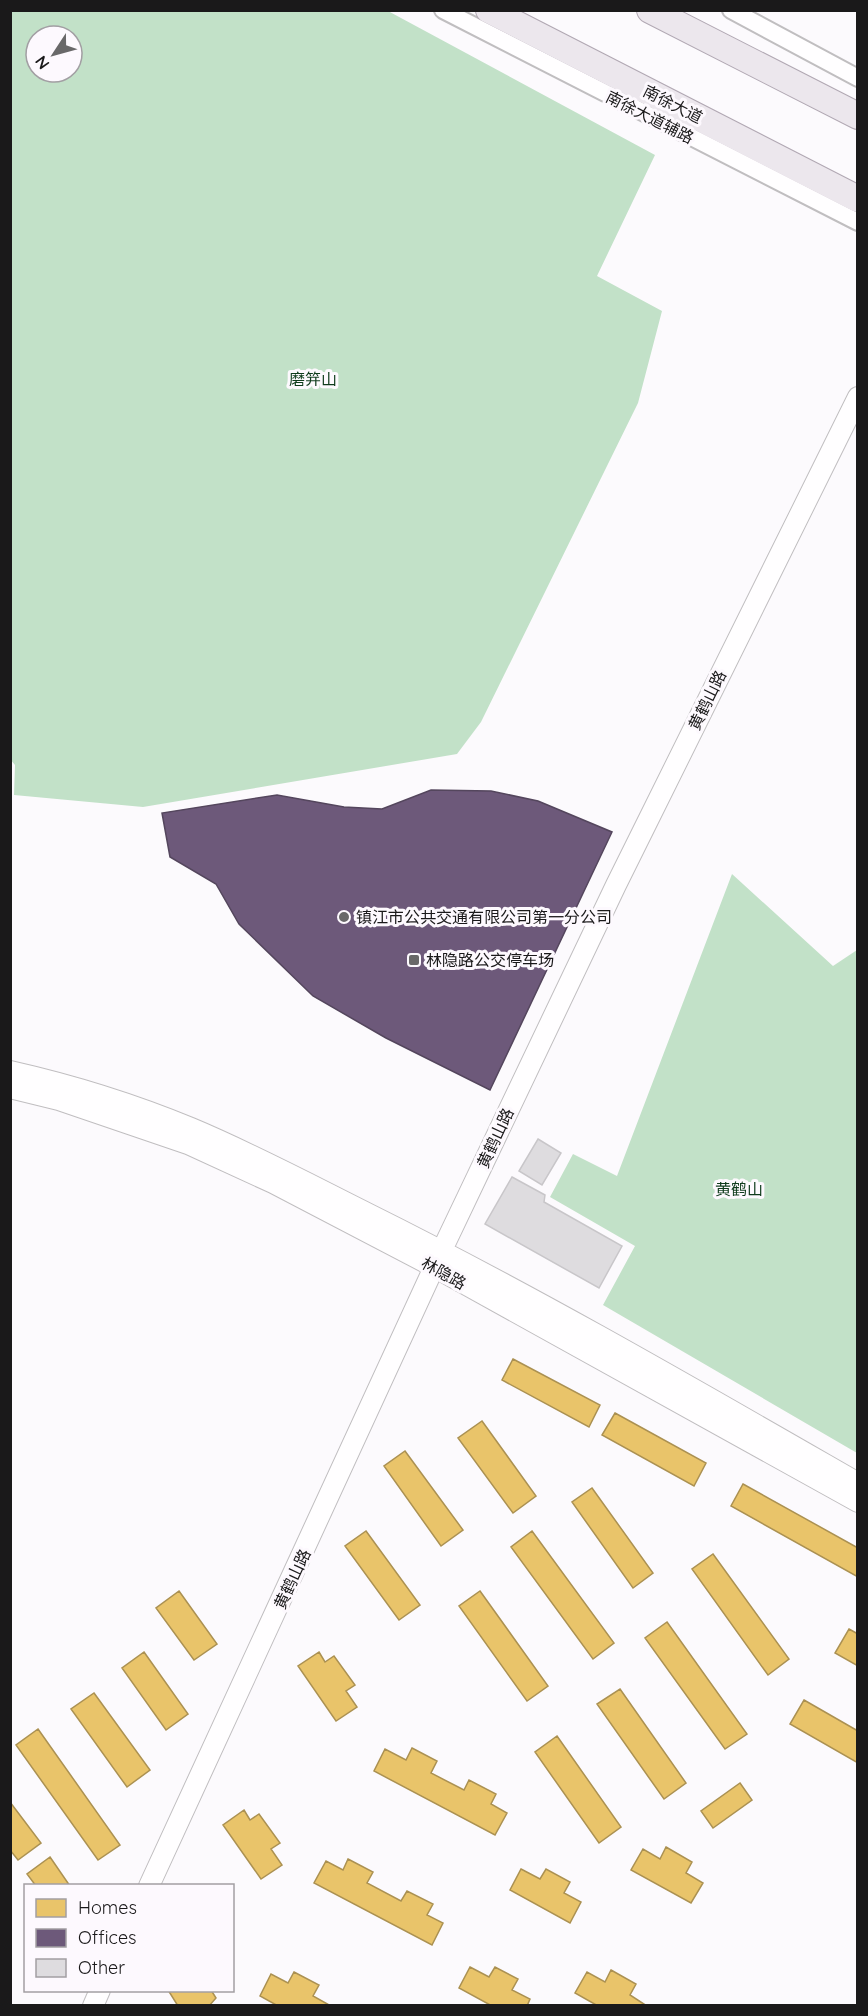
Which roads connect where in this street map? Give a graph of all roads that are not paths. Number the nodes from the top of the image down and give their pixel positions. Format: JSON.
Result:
{"nodes":[{"id":1,"x":443,"y":10,"type":"edge"},
{"id":2,"x":489,"y":10,"type":"edge"},
{"id":3,"x":650,"y":10,"type":"edge"},
{"id":4,"x":731,"y":10,"type":"edge"},
{"id":5,"x":858,"y":78,"type":"edge"},
{"id":6,"x":858,"y":116,"type":"edge"},
{"id":7,"x":858,"y":199,"type":"edge"},
{"id":8,"x":858,"y":222,"type":"edge"},
{"id":9,"x":858,"y":397,"type":"edge"},
{"id":10,"x":10,"y":1071,"type":"edge"},
{"id":11,"x":10,"y":1088,"type":"edge"},
{"id":12,"x":438,"y":1258,"type":"junction"},
{"id":13,"x":858,"y":1484,"type":"edge"},
{"id":14,"x":858,"y":1502,"type":"edge"},
{"id":15,"x":150,"y":1884,"type":"edge"},
{"id":16,"x":99,"y":1992,"type":"edge"},
{"id":17,"x":93,"y":2006,"type":"edge"}],
"edges":[{"from":1,"to":8,"type":"street","name":"南徐大道辅路"},
{"from":2,"to":7,"type":"main road","name":"南徐大道"},
{"from":3,"to":6,"type":"main road"},
{"from":4,"to":5,"type":"street"},
{"from":9,"to":12,"type":"street","name":"黄鹤山路"},
{"from":10,"to":12,"type":"street","name":"林隐路"},
{"from":11,"to":12,"type":"street","name":"林隐路"},
{"from":12,"to":13,"type":"street","name":"林隐路"},
{"from":12,"to":14,"type":"street","name":"林隐路"},
{"from":12,"to":15,"type":"street","name":"黄鹤山路"},
{"from":16,"to":17,"type":"street"}]}
